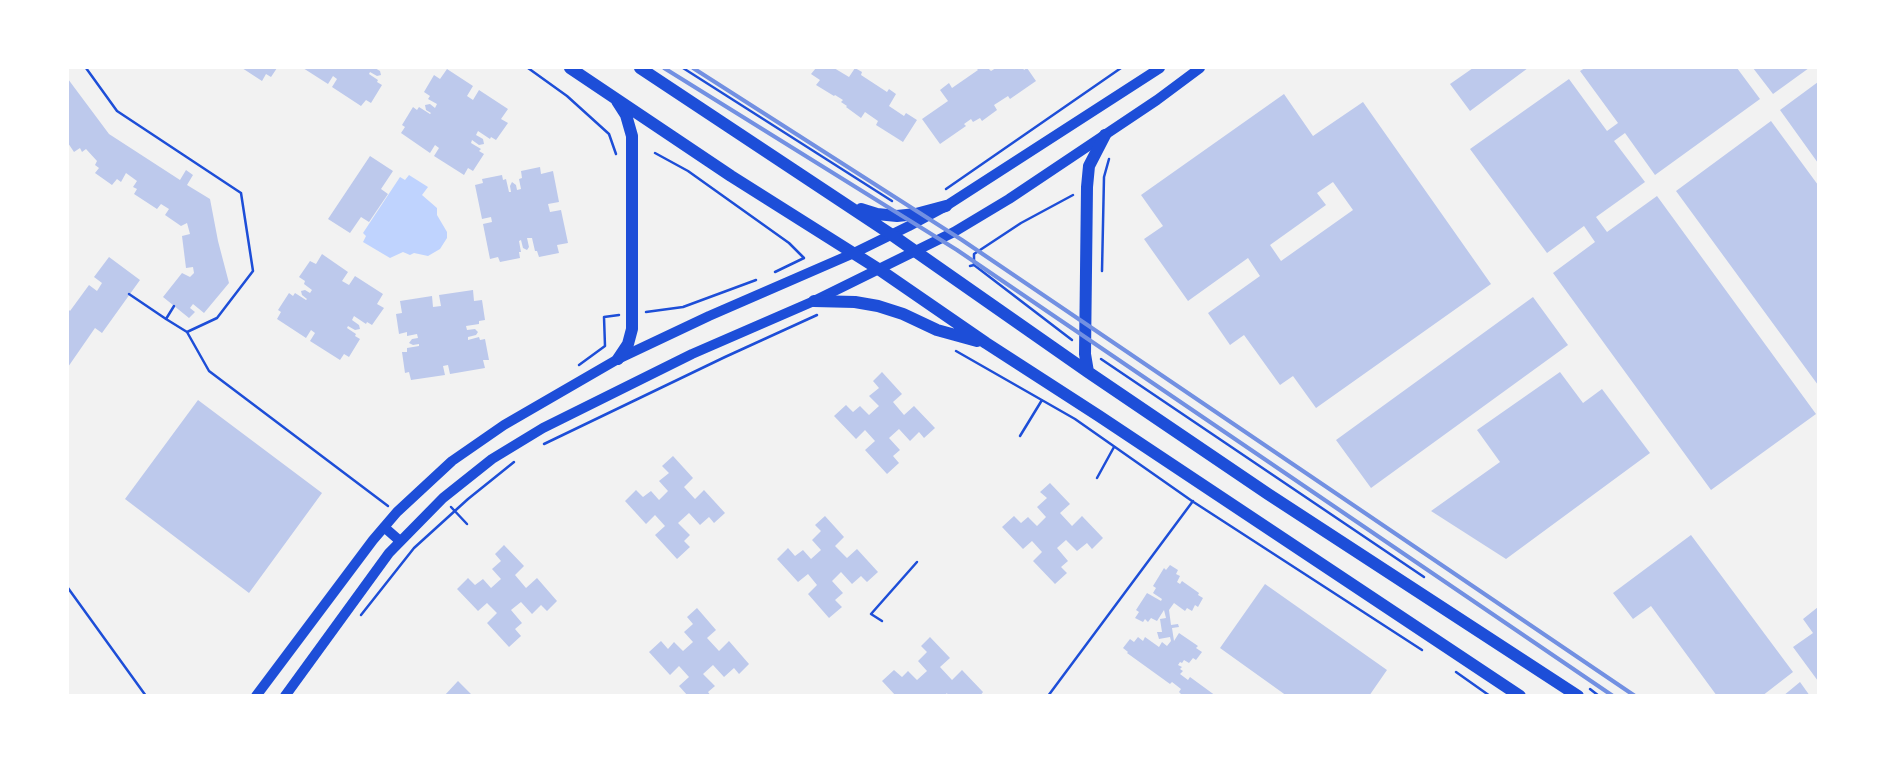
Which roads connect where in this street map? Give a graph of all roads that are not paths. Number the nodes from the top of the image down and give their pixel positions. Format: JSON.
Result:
{"nodes":[{"id":1,"x":570,"y":68,"type":"edge"},
{"id":2,"x":640,"y":68,"type":"edge"},
{"id":3,"x":1160,"y":68,"type":"edge"},
{"id":4,"x":1200,"y":68,"type":"edge"},
{"id":5,"x":614,"y":97,"type":"junction"},
{"id":6,"x":1104,"y":135,"type":"junction"},
{"id":7,"x":845,"y":203,"type":"junction"},
{"id":8,"x":946,"y":206,"type":"junction"},
{"id":9,"x":892,"y":235,"type":"junction"},
{"id":10,"x":917,"y":252,"type":"junction"},
{"id":11,"x":854,"y":253,"type":"junction"},
{"id":12,"x":880,"y":270,"type":"junction"},
{"id":13,"x":814,"y":301,"type":"junction"},
{"id":14,"x":986,"y":343,"type":"junction"},
{"id":15,"x":618,"y":359,"type":"junction"},
{"id":16,"x":1088,"y":372,"type":"junction"},
{"id":17,"x":384,"y":528,"type":"junction"},
{"id":18,"x":400,"y":541,"type":"junction"},
{"id":19,"x":1581,"y":690,"type":"edge"},
{"id":20,"x":256,"y":696,"type":"edge"},
{"id":21,"x":285,"y":696,"type":"edge"},
{"id":22,"x":1520,"y":696,"type":"edge"}],
"edges":[{"from":1,"to":5,"type":"main road"},
{"from":2,"to":7,"type":"main road"},
{"from":3,"to":8,"type":"main road"},
{"from":4,"to":6,"type":"main road"},
{"from":5,"to":11,"type":"main road"},
{"from":5,"to":15,"type":"main road"},
{"from":6,"to":10,"type":"main road"},
{"from":6,"to":16,"type":"main road"},
{"from":7,"to":8,"type":"main road"},
{"from":7,"to":9,"type":"main road"},
{"from":8,"to":9,"type":"main road"},
{"from":9,"to":10,"type":"main road"},
{"from":9,"to":11,"type":"main road"},
{"from":10,"to":12,"type":"main road"},
{"from":10,"to":16,"type":"main road"},
{"from":11,"to":12,"type":"main road"},
{"from":11,"to":15,"type":"main road"},
{"from":12,"to":13,"type":"main road"},
{"from":12,"to":14,"type":"main road"},
{"from":13,"to":14,"type":"main road"},
{"from":13,"to":18,"type":"main road"},
{"from":14,"to":22,"type":"main road"},
{"from":15,"to":17,"type":"main road"},
{"from":16,"to":19,"type":"main road"},
{"from":17,"to":18,"type":"main road"},
{"from":17,"to":20,"type":"main road"},
{"from":18,"to":21,"type":"main road"}]}
